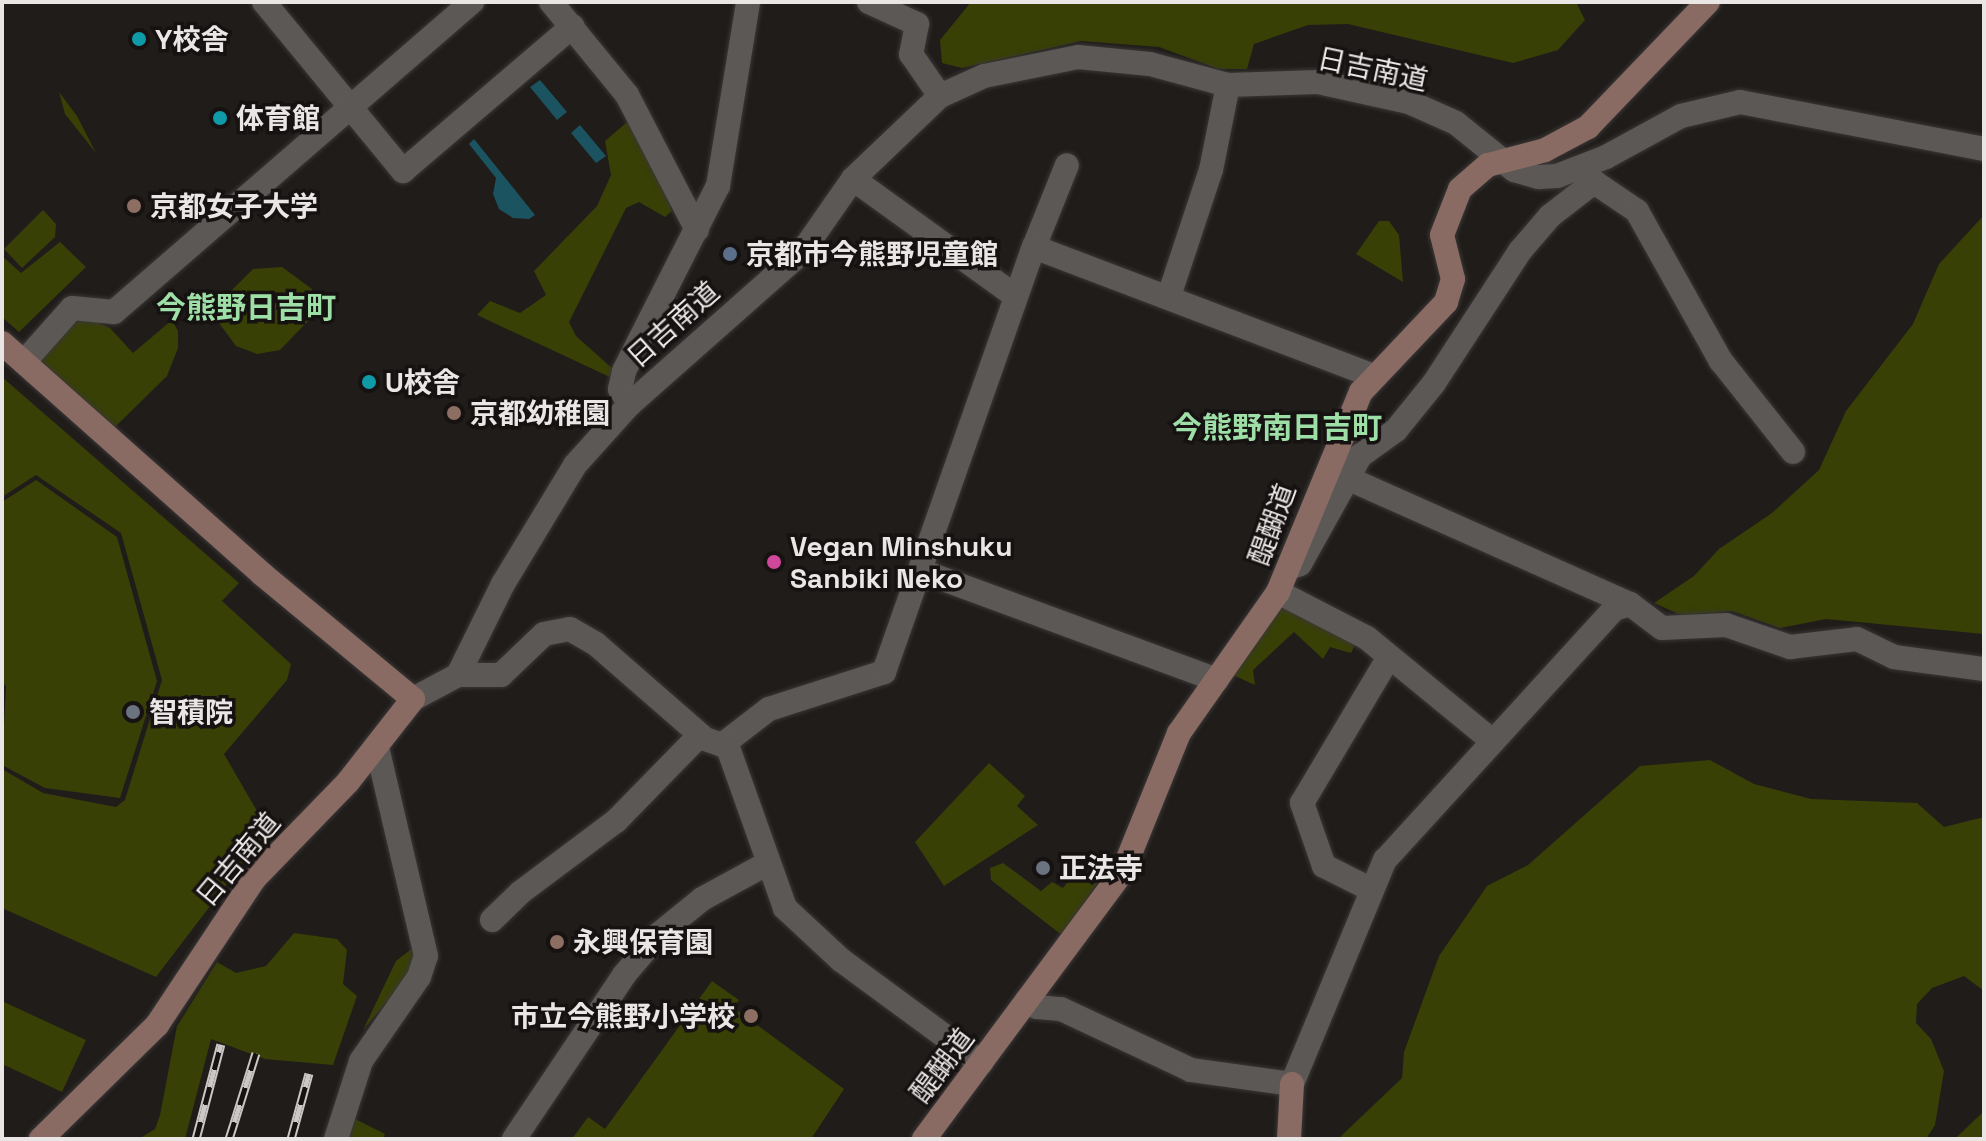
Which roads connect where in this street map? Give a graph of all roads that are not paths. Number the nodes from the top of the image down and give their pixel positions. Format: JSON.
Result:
{"nodes":[{"id":1,"x":264,"y":2,"type":"edge"},
{"id":2,"x":472,"y":2,"type":"edge"},
{"id":3,"x":551,"y":2,"type":"edge"},
{"id":4,"x":748,"y":2,"type":"edge"},
{"id":5,"x":869,"y":2,"type":"edge"},
{"id":6,"x":1708,"y":2,"type":"edge"},
{"id":7,"x":573,"y":26,"type":"junction"},
{"id":8,"x":1228,"y":85,"type":"junction"},
{"id":9,"x":940,"y":96,"type":"junction"},
{"id":10,"x":350,"y":107,"type":"junction"},
{"id":11,"x":1984,"y":149,"type":"edge"},
{"id":12,"x":1500,"y":160,"type":"junction"},
{"id":13,"x":1067,"y":165,"type":"dead end"},
{"id":14,"x":853,"y":179,"type":"junction"},
{"id":15,"x":697,"y":230,"type":"junction"},
{"id":16,"x":1034,"y":247,"type":"junction"},
{"id":17,"x":1015,"y":296,"type":"junction"},
{"id":18,"x":1169,"y":296,"type":"junction"},
{"id":19,"x":2,"y":343,"type":"edge"},
{"id":20,"x":24,"y":362,"type":"junction"},
{"id":21,"x":1374,"y":376,"type":"junction"},
{"id":22,"x":630,"y":404,"type":"junction"},
{"id":23,"x":1793,"y":452,"type":"dead end"},
{"id":24,"x":1347,"y":478,"type":"junction"},
{"id":25,"x":1288,"y":568,"type":"junction"},
{"id":26,"x":921,"y":571,"type":"junction"},
{"id":27,"x":1278,"y":592,"type":"junction"},
{"id":28,"x":1630,"y":604,"type":"junction"},
{"id":29,"x":1389,"y":657,"type":"junction"},
{"id":30,"x":1984,"y":669,"type":"edge"},
{"id":31,"x":458,"y":675,"type":"junction"},
{"id":32,"x":1217,"y":680,"type":"junction"},
{"id":33,"x":413,"y":699,"type":"junction"},
{"id":34,"x":700,"y":735,"type":"junction"},
{"id":35,"x":1491,"y":740,"type":"junction"},
{"id":36,"x":726,"y":742,"type":"junction"},
{"id":37,"x":377,"y":747,"type":"junction"},
{"id":38,"x":768,"y":863,"type":"junction"},
{"id":39,"x":1372,"y":890,"type":"junction"},
{"id":40,"x":492,"y":920,"type":"dead end"},
{"id":41,"x":1027,"y":1000,"type":"junction"},
{"id":42,"x":981,"y":1063,"type":"junction"},
{"id":43,"x":1292,"y":1084,"type":"junction"},
{"id":44,"x":41,"y":1139,"type":"edge"},
{"id":45,"x":336,"y":1139,"type":"edge"},
{"id":46,"x":514,"y":1139,"type":"edge"},
{"id":47,"x":924,"y":1139,"type":"edge"},
{"id":48,"x":1289,"y":1139,"type":"edge"}],
"edges":[{"from":1,"to":10,"type":"street"},
{"from":2,"to":10,"type":"street"},
{"from":3,"to":7,"type":"street"},
{"from":4,"to":15,"type":"street"},
{"from":5,"to":9,"type":"street"},
{"from":6,"to":12,"type":"main road","name":"醍醐道"},
{"from":7,"to":10,"type":"street"},
{"from":7,"to":15,"type":"street"},
{"from":8,"to":9,"type":"street","name":"日吉南道"},
{"from":8,"to":12,"type":"street","name":"日吉南道"},
{"from":8,"to":18,"type":"street"},
{"from":9,"to":14,"type":"street","name":"日吉南道"},
{"from":10,"to":20,"type":"street"},
{"from":11,"to":12,"type":"street","name":"日吉南道"},
{"from":12,"to":21,"type":"main road","name":"醍醐道"},
{"from":13,"to":16,"type":"street"},
{"from":14,"to":17,"type":"street"},
{"from":14,"to":22,"type":"street","name":"日吉南道"},
{"from":15,"to":22,"type":"street"},
{"from":16,"to":17,"type":"street"},
{"from":16,"to":18,"type":"street"},
{"from":17,"to":26,"type":"street"},
{"from":18,"to":21,"type":"street"},
{"from":19,"to":20,"type":"main road"},
{"from":20,"to":33,"type":"main road"},
{"from":21,"to":25,"type":"main road","name":"醍醐道"},
{"from":22,"to":31,"type":"street","name":"日吉南道"},
{"from":23,"to":24,"type":"street"},
{"from":24,"to":25,"type":"street"},
{"from":24,"to":28,"type":"street"},
{"from":25,"to":27,"type":"main road","name":"醍醐道"},
{"from":26,"to":32,"type":"street"},
{"from":26,"to":36,"type":"street"},
{"from":27,"to":29,"type":"street"},
{"from":27,"to":32,"type":"main road","name":"醍醐道"},
{"from":28,"to":30,"type":"street"},
{"from":28,"to":35,"type":"street"},
{"from":29,"to":35,"type":"street"},
{"from":29,"to":39,"type":"street"},
{"from":31,"to":33,"type":"street","name":"日吉南道"},
{"from":31,"to":34,"type":"street"},
{"from":32,"to":41,"type":"main road","name":"醍醐道"},
{"from":33,"to":37,"type":"main road","name":"日吉南道"},
{"from":34,"to":36,"type":"street"},
{"from":34,"to":40,"type":"street"},
{"from":35,"to":39,"type":"street"},
{"from":36,"to":38,"type":"street"},
{"from":37,"to":44,"type":"main road","name":"日吉南道"},
{"from":37,"to":45,"type":"street"},
{"from":38,"to":42,"type":"street"},
{"from":38,"to":46,"type":"street"},
{"from":39,"to":43,"type":"street"},
{"from":41,"to":42,"type":"main road","name":"醍醐道"},
{"from":41,"to":43,"type":"street"},
{"from":42,"to":47,"type":"main road","name":"醍醐道"},
{"from":43,"to":48,"type":"main road"}]}
